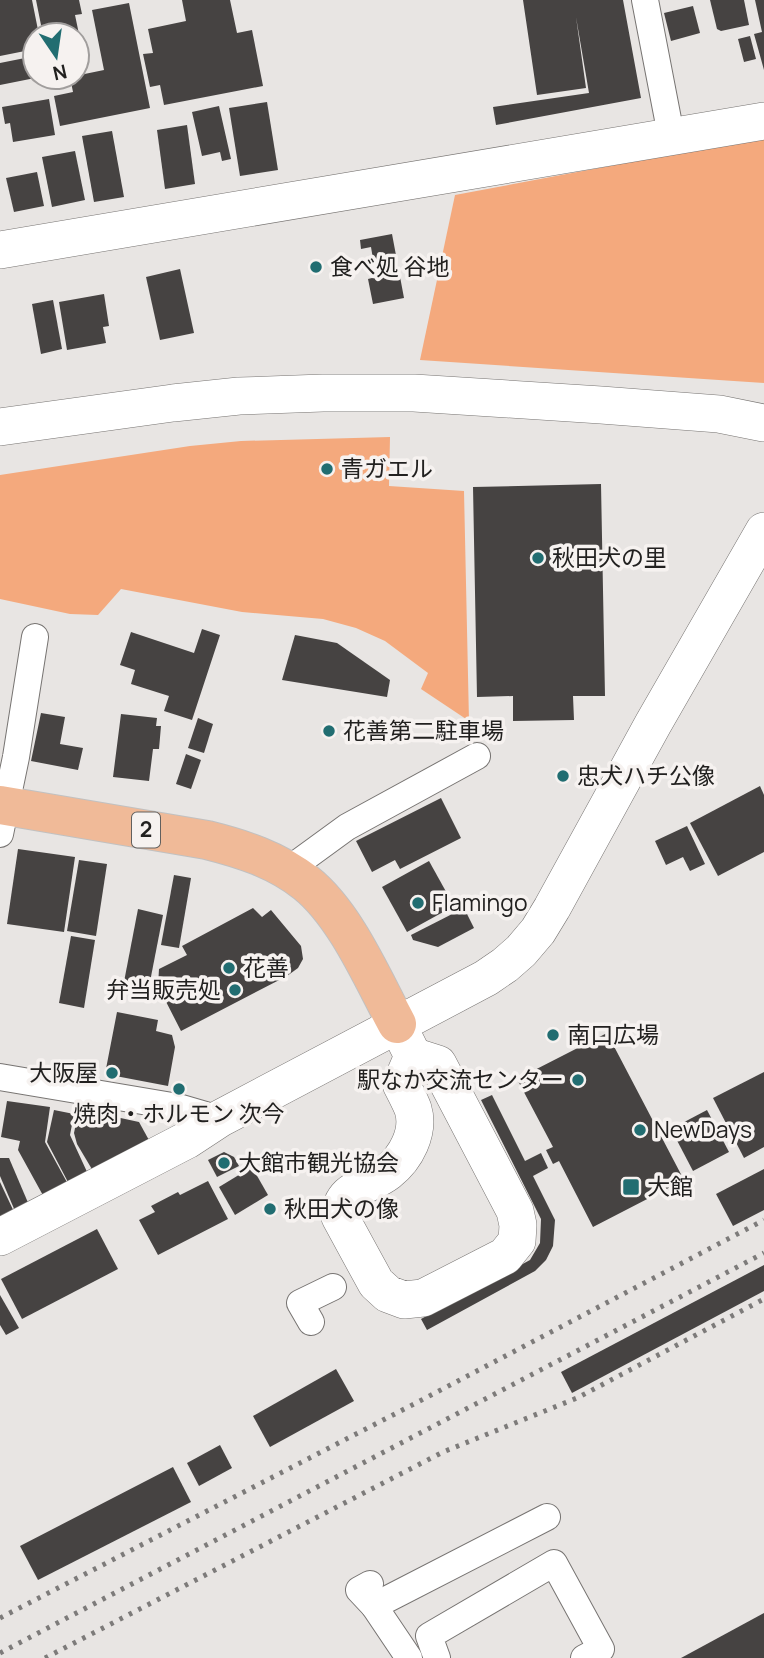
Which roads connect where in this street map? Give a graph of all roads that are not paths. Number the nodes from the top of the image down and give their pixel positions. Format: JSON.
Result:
{"nodes":[{"id":1,"x":645,"y":0,"type":"edge"},
{"id":2,"x":764,"y":121,"type":"edge"},
{"id":3,"x":671,"y":135,"type":"junction"},
{"id":4,"x":0,"y":250,"type":"edge"},
{"id":5,"x":764,"y":423,"type":"edge"},
{"id":6,"x":0,"y":427,"type":"edge"},
{"id":7,"x":764,"y":531,"type":"edge"},
{"id":8,"x":35,"y":637,"type":"dead end"},
{"id":9,"x":477,"y":756,"type":"dead end"},
{"id":10,"x":2,"y":815,"type":"edge"},
{"id":11,"x":288,"y":870,"type":"junction"},
{"id":12,"x":405,"y":1040,"type":"junction"},
{"id":13,"x":0,"y":1077,"type":"edge"},
{"id":14,"x":219,"y":1119,"type":"junction"},
{"id":15,"x":0,"y":1237,"type":"edge"},
{"id":16,"x":333,"y":1287,"type":"dead end"},
{"id":17,"x":311,"y":1322,"type":"dead end"},
{"id":18,"x":547,"y":1517,"type":"dead end"},
{"id":19,"x":409,"y":1658,"type":"edge"},
{"id":20,"x":438,"y":1658,"type":"edge"},
{"id":21,"x":584,"y":1658,"type":"edge"}],
"edges":[{"from":1,"to":3,"type":"street"},
{"from":2,"to":3,"type":"street"},
{"from":3,"to":4,"type":"street"},
{"from":5,"to":6,"type":"street"},
{"from":7,"to":12,"type":"street"},
{"from":8,"to":10,"type":"street"},
{"from":9,"to":11,"type":"street"},
{"from":10,"to":11,"type":"main road","number":"2"},
{"from":11,"to":12,"type":"main road","number":"2"},
{"from":12,"to":12,"type":"street"},
{"from":12,"to":14,"type":"street"},
{"from":13,"to":14,"type":"street"},
{"from":14,"to":15,"type":"street"},
{"from":16,"to":17,"type":"street"},
{"from":18,"to":19,"type":"street"},
{"from":20,"to":21,"type":"street"}]}
